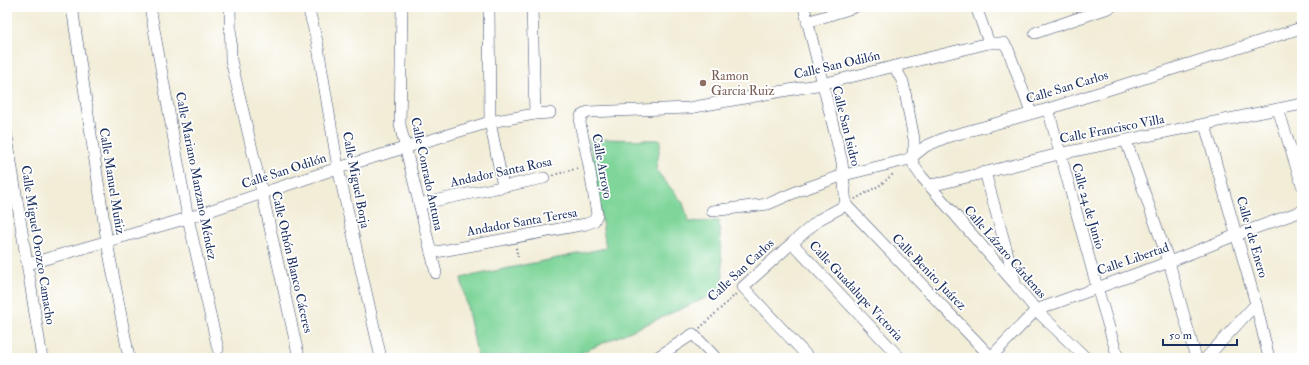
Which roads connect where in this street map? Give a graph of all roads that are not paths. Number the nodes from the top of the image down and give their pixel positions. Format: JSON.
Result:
{"nodes":[{"id":1,"x":72,"y":7,"type":"edge"},
{"id":2,"x":150,"y":7,"type":"edge"},
{"id":3,"x":230,"y":7,"type":"edge"},
{"id":4,"x":308,"y":7,"type":"edge"},
{"id":5,"x":402,"y":7,"type":"edge"},
{"id":6,"x":489,"y":7,"type":"edge"},
{"id":7,"x":532,"y":7,"type":"edge"},
{"id":8,"x":804,"y":7,"type":"edge"},
{"id":9,"x":855,"y":7,"type":"edge"},
{"id":10,"x":976,"y":7,"type":"edge"},
{"id":11,"x":1111,"y":7,"type":"edge"},
{"id":12,"x":807,"y":22,"type":"junction"},
{"id":13,"x":1301,"y":28,"type":"edge"},
{"id":14,"x":1035,"y":33,"type":"dead end"},
{"id":15,"x":989,"y":43,"type":"junction"},
{"id":16,"x":894,"y":66,"type":"junction"},
{"id":17,"x":822,"y":84,"type":"junction"},
{"id":18,"x":1302,"y":104,"type":"edge"},
{"id":19,"x":1048,"y":109,"type":"junction"},
{"id":20,"x":1278,"y":109,"type":"junction"},
{"id":21,"x":550,"y":113,"type":"dead end"},
{"id":22,"x":1031,"y":113,"type":"junction"},
{"id":23,"x":535,"y":114,"type":"junction"},
{"id":24,"x":581,"y":116,"type":"joint"},
{"id":25,"x":490,"y":122,"type":"junction"},
{"id":26,"x":1205,"y":125,"type":"junction"},
{"id":27,"x":7,"y":137,"type":"edge"},
{"id":28,"x":1126,"y":140,"type":"junction"},
{"id":29,"x":405,"y":148,"type":"junction"},
{"id":30,"x":1059,"y":154,"type":"junction"},
{"id":31,"x":909,"y":159,"type":"junction"},
{"id":32,"x":338,"y":168,"type":"junction"},
{"id":33,"x":984,"y":172,"type":"junction"},
{"id":34,"x":844,"y":175,"type":"junction"},
{"id":35,"x":544,"y":178,"type":"road end"},
{"id":36,"x":928,"y":185,"type":"junction"},
{"id":37,"x":1302,"y":185,"type":"edge"},
{"id":38,"x":503,"y":186,"type":"junction"},
{"id":39,"x":262,"y":192,"type":"junction"},
{"id":40,"x":846,"y":202,"type":"junction"},
{"id":41,"x":419,"y":204,"type":"junction"},
{"id":42,"x":712,"y":211,"type":"dead end"},
{"id":43,"x":1302,"y":211,"type":"edge"},
{"id":44,"x":188,"y":218,"type":"junction"},
{"id":45,"x":594,"y":221,"type":"joint"},
{"id":46,"x":1236,"y":234,"type":"junction"},
{"id":47,"x":107,"y":242,"type":"junction"},
{"id":48,"x":792,"y":243,"type":"junction"},
{"id":49,"x":430,"y":252,"type":"junction"},
{"id":50,"x":1169,"y":262,"type":"junction"},
{"id":51,"x":28,"y":264,"type":"junction"},
{"id":52,"x":436,"y":273,"type":"dead end"},
{"id":53,"x":1016,"y":284,"type":"junction"},
{"id":54,"x":1097,"y":287,"type":"junction"},
{"id":55,"x":1256,"y":304,"type":"junction"},
{"id":56,"x":1036,"y":310,"type":"junction"},
{"id":57,"x":218,"y":349,"type":"dead end"},
{"id":58,"x":42,"y":358,"type":"edge"},
{"id":59,"x":129,"y":358,"type":"edge"},
{"id":60,"x":299,"y":358,"type":"edge"},
{"id":61,"x":381,"y":358,"type":"edge"},
{"id":62,"x":656,"y":358,"type":"edge"},
{"id":63,"x":716,"y":358,"type":"edge"},
{"id":64,"x":809,"y":358,"type":"edge"},
{"id":65,"x":900,"y":358,"type":"edge"},
{"id":66,"x":991,"y":358,"type":"edge"},
{"id":67,"x":1086,"y":358,"type":"edge"},
{"id":68,"x":1118,"y":358,"type":"edge"},
{"id":69,"x":1196,"y":358,"type":"edge"},
{"id":70,"x":1206,"y":358,"type":"edge"},
{"id":71,"x":1269,"y":358,"type":"edge"}],
"edges":[{"from":1,"to":47,"type":"street","name":"Calle Manuel Muñiz"},
{"from":2,"to":44,"type":"street","name":"Calle Mariano Manzano Méndez"},
{"from":3,"to":39,"type":"street","name":"Calle Othón Blanco Cáceres"},
{"from":4,"to":32,"type":"street","name":"Calle Miguel Borja"},
{"from":5,"to":29,"type":"street","name":"Calle Conrado Antuna"},
{"from":6,"to":25,"type":"street"},
{"from":7,"to":23,"type":"street"},
{"from":8,"to":12,"type":"street","name":"Calle San Isidro"},
{"from":9,"to":12,"type":"street"},
{"from":10,"to":15,"type":"street"},
{"from":11,"to":14,"type":"street"},
{"from":12,"to":17,"type":"street","name":"Calle San Isidro"},
{"from":13,"to":19,"type":"street","name":"Calle San Carlos"},
{"from":15,"to":16,"type":"street","name":"Calle San Odilón"},
{"from":15,"to":22,"type":"street","name":"Calle San Odilón"},
{"from":16,"to":17,"type":"street","name":"Calle San Odilón"},
{"from":16,"to":31,"type":"street"},
{"from":17,"to":24,"type":"street","name":"Calle San Odilón"},
{"from":17,"to":34,"type":"street","name":"Calle San Isidro"},
{"from":18,"to":20,"type":"street","name":"Calle Francisco Villa"},
{"from":19,"to":22,"type":"street","name":"Calle San Carlos"},
{"from":19,"to":30,"type":"street","name":"Calle 24 de Junio"},
{"from":20,"to":26,"type":"street","name":"Calle Francisco Villa"},
{"from":20,"to":37,"type":"street"},
{"from":21,"to":23,"type":"street","name":"Calle San Odilón"},
{"from":22,"to":31,"type":"street","name":"Calle San Carlos"},
{"from":23,"to":25,"type":"street","name":"Calle San Odilón"},
{"from":24,"to":45,"type":"street","name":"Calle Arroyo"},
{"from":25,"to":29,"type":"street","name":"Calle San Odilón"},
{"from":25,"to":38,"type":"street"},
{"from":26,"to":28,"type":"street","name":"Calle Francisco Villa"},
{"from":26,"to":46,"type":"street","name":"Calle 1 de Enero"},
{"from":27,"to":51,"type":"street","name":"Calle Miguel Orozco Camacho"},
{"from":28,"to":30,"type":"street","name":"Calle Francisco Villa"},
{"from":28,"to":50,"type":"street"},
{"from":29,"to":32,"type":"street","name":"Calle San Odilón"},
{"from":29,"to":41,"type":"street","name":"Calle Conrado Antuna"},
{"from":30,"to":33,"type":"street","name":"Calle Francisco Villa"},
{"from":30,"to":54,"type":"street","name":"Calle 24 de Junio"},
{"from":31,"to":34,"type":"street","name":"Calle San Carlos"},
{"from":31,"to":36,"type":"street","name":"Calle Lázaro Cárdenas"},
{"from":32,"to":39,"type":"street","name":"Calle San Odilón"},
{"from":32,"to":61,"type":"street","name":"Calle Miguel Borja"},
{"from":33,"to":36,"type":"street","name":"Calle Francisco Villa"},
{"from":33,"to":53,"type":"street"},
{"from":34,"to":40,"type":"street","name":"Calle San Isidro"},
{"from":34,"to":42,"type":"street","name":"Calle San Carlos"},
{"from":35,"to":38,"type":"street","name":"Andador Santa Rosa"},
{"from":36,"to":53,"type":"street","name":"Calle Lázaro Cárdenas"},
{"from":38,"to":41,"type":"street","name":"Andador Santa Rosa"},
{"from":39,"to":44,"type":"street","name":"Calle San Odilón"},
{"from":39,"to":60,"type":"street","name":"Calle Othón Blanco Cáceres"},
{"from":40,"to":48,"type":"street","name":"Calle San Carlos"},
{"from":40,"to":66,"type":"street","name":"Calle Benito Juárez"},
{"from":41,"to":49,"type":"street","name":"Calle Conrado Antuna"},
{"from":43,"to":46,"type":"street","name":"Calle Libertad"},
{"from":44,"to":47,"type":"street","name":"Calle San Odilón"},
{"from":44,"to":57,"type":"street","name":"Calle Mariano Manzano Méndez"},
{"from":45,"to":49,"type":"street","name":"Andador Santa Teresa"},
{"from":46,"to":50,"type":"street","name":"Calle Libertad"},
{"from":46,"to":55,"type":"street","name":"Calle 1 de Enero"},
{"from":47,"to":51,"type":"street","name":"Calle San Odilón"},
{"from":47,"to":59,"type":"street","name":"Calle Manuel Muñiz"},
{"from":48,"to":64,"type":"street","name":"Calle San Carlos"},
{"from":48,"to":65,"type":"street","name":"Calle Guadalupe Victoria"},
{"from":49,"to":52,"type":"street","name":"Calle Conrado Antuna"},
{"from":50,"to":54,"type":"street","name":"Calle Libertad"},
{"from":50,"to":69,"type":"street"},
{"from":51,"to":58,"type":"street","name":"Calle Miguel Orozco Camacho"},
{"from":53,"to":56,"type":"street","name":"Calle Lázaro Cárdenas"},
{"from":54,"to":56,"type":"street","name":"Calle Libertad"},
{"from":54,"to":68,"type":"street","name":"Calle 24 de Junio"},
{"from":55,"to":70,"type":"street"},
{"from":55,"to":71,"type":"street","name":"Calle 1 de Enero"},
{"from":56,"to":66,"type":"street","name":"Calle Libertad"},
{"from":56,"to":67,"type":"street","name":"Calle Lázaro Cárdenas"},
{"from":62,"to":63,"type":"street"}]}
